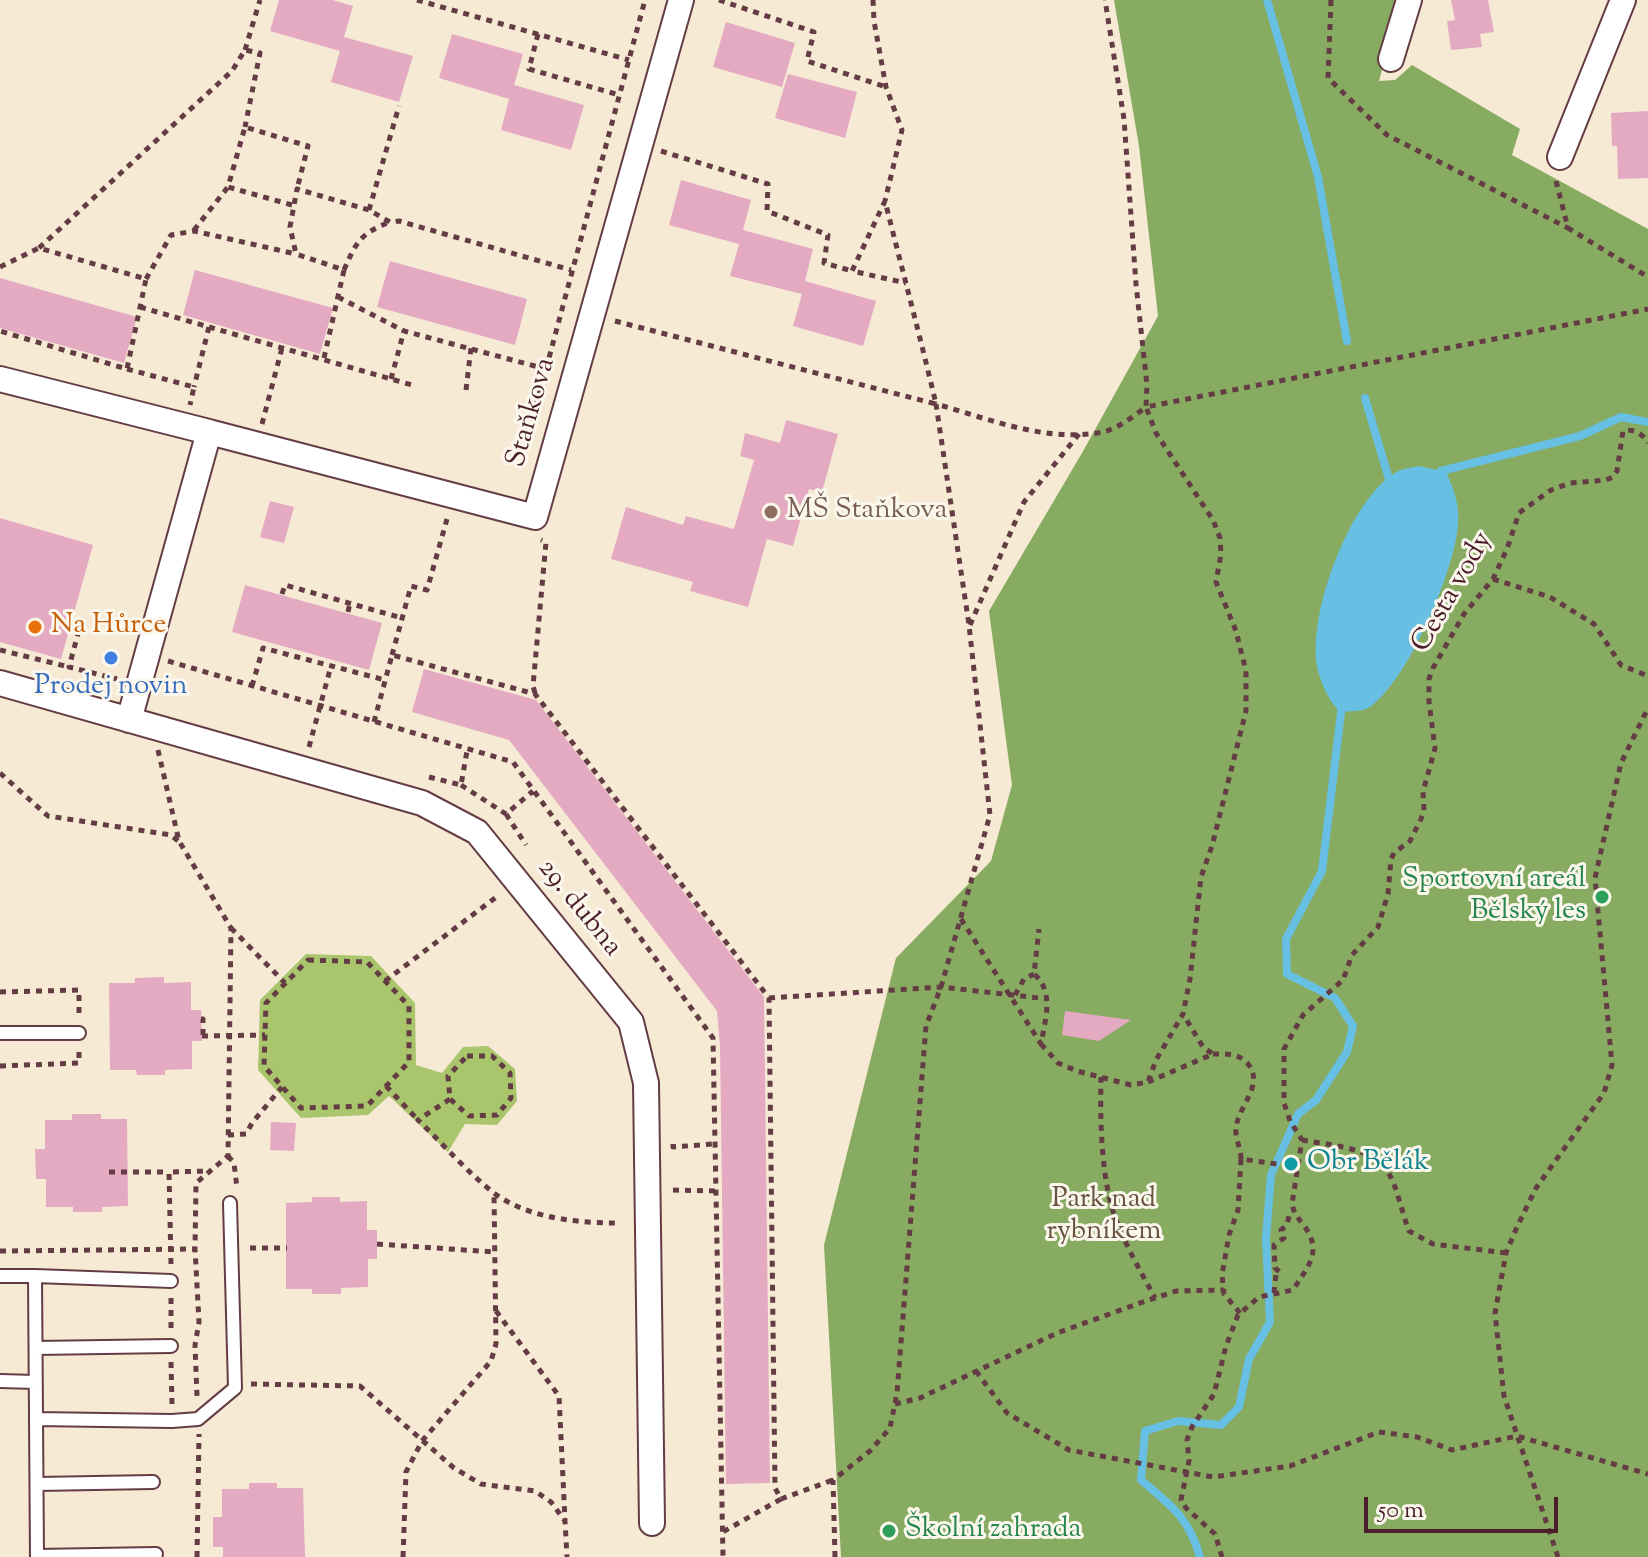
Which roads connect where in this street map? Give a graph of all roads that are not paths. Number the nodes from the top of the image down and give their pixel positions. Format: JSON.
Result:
{"nodes":[{"id":1,"x":681,"y":0,"type":"edge"},
{"id":2,"x":1409,"y":0,"type":"edge"},
{"id":3,"x":1623,"y":0,"type":"edge"},
{"id":4,"x":1391,"y":59,"type":"dead end"},
{"id":5,"x":1560,"y":157,"type":"road end"},
{"id":6,"x":0,"y":379,"type":"edge"},
{"id":7,"x":198,"y":429,"type":"junction"},
{"id":8,"x":0,"y":683,"type":"edge"},
{"id":9,"x":129,"y":720,"type":"junction"},
{"id":10,"x":0,"y":1033,"type":"edge"},
{"id":11,"x":79,"y":1033,"type":"dead end"},
{"id":12,"x":230,"y":1203,"type":"dead end"},
{"id":13,"x":0,"y":1276,"type":"edge"},
{"id":14,"x":35,"y":1276,"type":"junction"},
{"id":15,"x":171,"y":1281,"type":"dead end"},
{"id":16,"x":171,"y":1346,"type":"dead end"},
{"id":17,"x":36,"y":1348,"type":"junction"},
{"id":18,"x":0,"y":1381,"type":"edge"},
{"id":19,"x":35,"y":1382,"type":"junction"},
{"id":20,"x":36,"y":1419,"type":"junction"},
{"id":21,"x":153,"y":1482,"type":"dead end"},
{"id":22,"x":37,"y":1484,"type":"junction"},
{"id":23,"x":652,"y":1523,"type":"dead end"},
{"id":24,"x":156,"y":1554,"type":"dead end"},
{"id":25,"x":37,"y":1556,"type":"edge"}],
"edges":[{"from":1,"to":7,"type":"street","name":"Staňkova"},
{"from":2,"to":4,"type":"street"},
{"from":3,"to":5,"type":"street"},
{"from":6,"to":7,"type":"street","name":"Staňkova"},
{"from":7,"to":9,"type":"street"},
{"from":8,"to":9,"type":"street","name":"29. dubna"},
{"from":9,"to":23,"type":"street","name":"29. dubna"},
{"from":10,"to":11,"type":"lane"},
{"from":12,"to":20,"type":"lane"},
{"from":13,"to":14,"type":"lane"},
{"from":14,"to":15,"type":"lane"},
{"from":14,"to":17,"type":"lane"},
{"from":16,"to":17,"type":"lane"},
{"from":17,"to":19,"type":"lane"},
{"from":18,"to":19,"type":"lane"},
{"from":19,"to":20,"type":"lane"},
{"from":20,"to":22,"type":"lane"},
{"from":21,"to":22,"type":"lane"},
{"from":22,"to":25,"type":"lane"},
{"from":24,"to":25,"type":"lane"}]}
